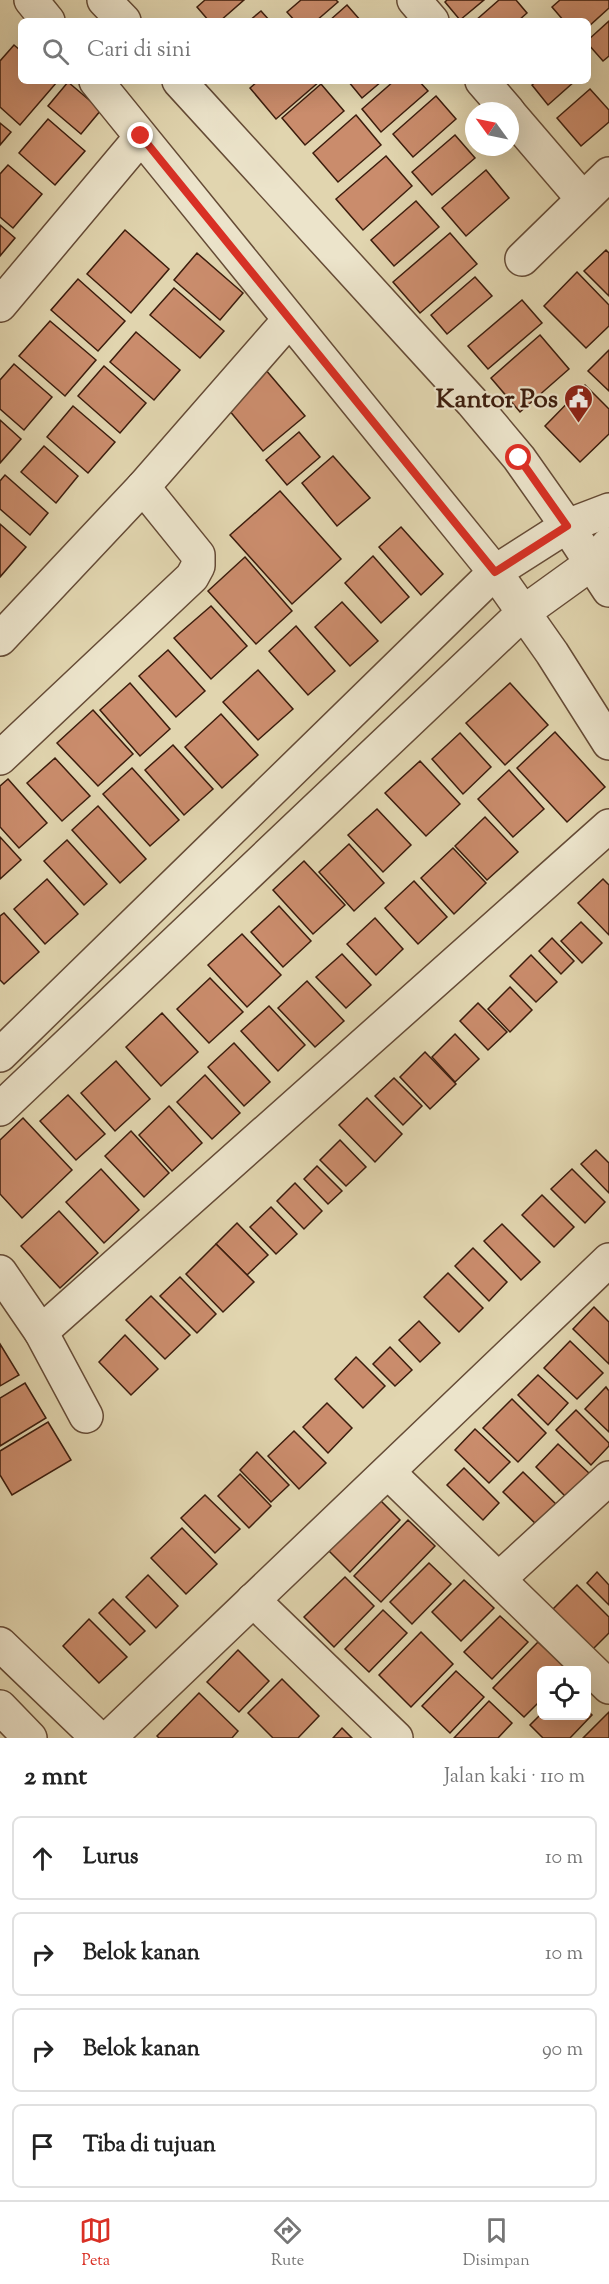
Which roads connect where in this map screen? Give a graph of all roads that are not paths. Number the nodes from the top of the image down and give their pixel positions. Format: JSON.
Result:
{"nodes":[{"id":1,"x":31,"y":0,"type":"edge"},
{"id":2,"x":104,"y":0,"type":"edge"},
{"id":3,"x":414,"y":0,"type":"edge"},
{"id":4,"x":46,"y":18,"type":"edge"},
{"id":5,"x":121,"y":18,"type":"edge"},
{"id":6,"x":429,"y":18,"type":"edge"},
{"id":7,"x":98,"y":84,"type":"edge"},
{"id":8,"x":182,"y":84,"type":"edge"},
{"id":9,"x":485,"y":84,"type":"edge"},
{"id":10,"x":500,"y":102,"type":"edge"},
{"id":11,"x":519,"y":124,"type":"edge"},
{"id":12,"x":141,"y":136,"type":"junction"},
{"id":13,"x":609,"y":174,"type":"edge"},
{"id":14,"x":582,"y":199,"type":"junction"},
{"id":15,"x":522,"y":260,"type":"dead end"},
{"id":16,"x":0,"y":305,"type":"edge"},
{"id":17,"x":290,"y":320,"type":"junction"},
{"id":18,"x":143,"y":487,"type":"junction"},
{"id":19,"x":609,"y":510,"type":"edge"},
{"id":20,"x":567,"y":526,"type":"junction"},
{"id":21,"x":600,"y":553,"type":"edge"},
{"id":22,"x":495,"y":572,"type":"junction"},
{"id":23,"x":609,"y":590,"type":"edge"},
{"id":24,"x":524,"y":612,"type":"junction"},
{"id":25,"x":0,"y":639,"type":"edge"},
{"id":26,"x":609,"y":743,"type":"edge"},
{"id":27,"x":0,"y":758,"type":"edge"},
{"id":28,"x":609,"y":826,"type":"edge"},
{"id":29,"x":0,"y":1055,"type":"edge"},
{"id":30,"x":0,"y":1109,"type":"edge"},
{"id":31,"x":609,"y":1260,"type":"edge"},
{"id":32,"x":0,"y":1272,"type":"edge"},
{"id":33,"x":41,"y":1332,"type":"junction"},
{"id":34,"x":86,"y":1416,"type":"dead end"},
{"id":35,"x":388,"y":1472,"type":"junction"},
{"id":36,"x":609,"y":1478,"type":"edge"},
{"id":37,"x":500,"y":1578,"type":"junction"},
{"id":38,"x":253,"y":1600,"type":"junction"},
{"id":39,"x":0,"y":1644,"type":"edge"},
{"id":40,"x":609,"y":1687,"type":"edge"},
{"id":41,"x":0,"y":1707,"type":"edge"},
{"id":42,"x":30,"y":1738,"type":"edge"},
{"id":43,"x":98,"y":1738,"type":"edge"},
{"id":44,"x":109,"y":1738,"type":"edge"},
{"id":45,"x":396,"y":1738,"type":"edge"}],
"edges":[{"from":1,"to":4,"type":"street"},
{"from":2,"to":5,"type":"street"},
{"from":3,"to":6,"type":"street"},
{"from":7,"to":12,"type":"street"},
{"from":8,"to":20,"type":"street"},
{"from":9,"to":10,"type":"street"},
{"from":11,"to":14,"type":"street"},
{"from":12,"to":16,"type":"street"},
{"from":12,"to":17,"type":"street"},
{"from":13,"to":14,"type":"street"},
{"from":14,"to":15,"type":"street"},
{"from":17,"to":18,"type":"street"},
{"from":17,"to":22,"type":"street"},
{"from":18,"to":25,"type":"street"},
{"from":18,"to":27,"type":"street"},
{"from":19,"to":20,"type":"street"},
{"from":20,"to":21,"type":"street"},
{"from":20,"to":22,"type":"street"},
{"from":21,"to":23,"type":"street"},
{"from":21,"to":24,"type":"street"},
{"from":22,"to":24,"type":"street"},
{"from":22,"to":29,"type":"street"},
{"from":24,"to":26,"type":"street"},
{"from":24,"to":30,"type":"street"},
{"from":28,"to":33,"type":"street"},
{"from":31,"to":35,"type":"street"},
{"from":32,"to":33,"type":"street"},
{"from":33,"to":34,"type":"street"},
{"from":35,"to":37,"type":"street"},
{"from":35,"to":38,"type":"street"},
{"from":36,"to":37,"type":"street"},
{"from":37,"to":40,"type":"street"},
{"from":38,"to":44,"type":"street"},
{"from":38,"to":45,"type":"street"},
{"from":39,"to":43,"type":"street"},
{"from":41,"to":42,"type":"street"}]}
